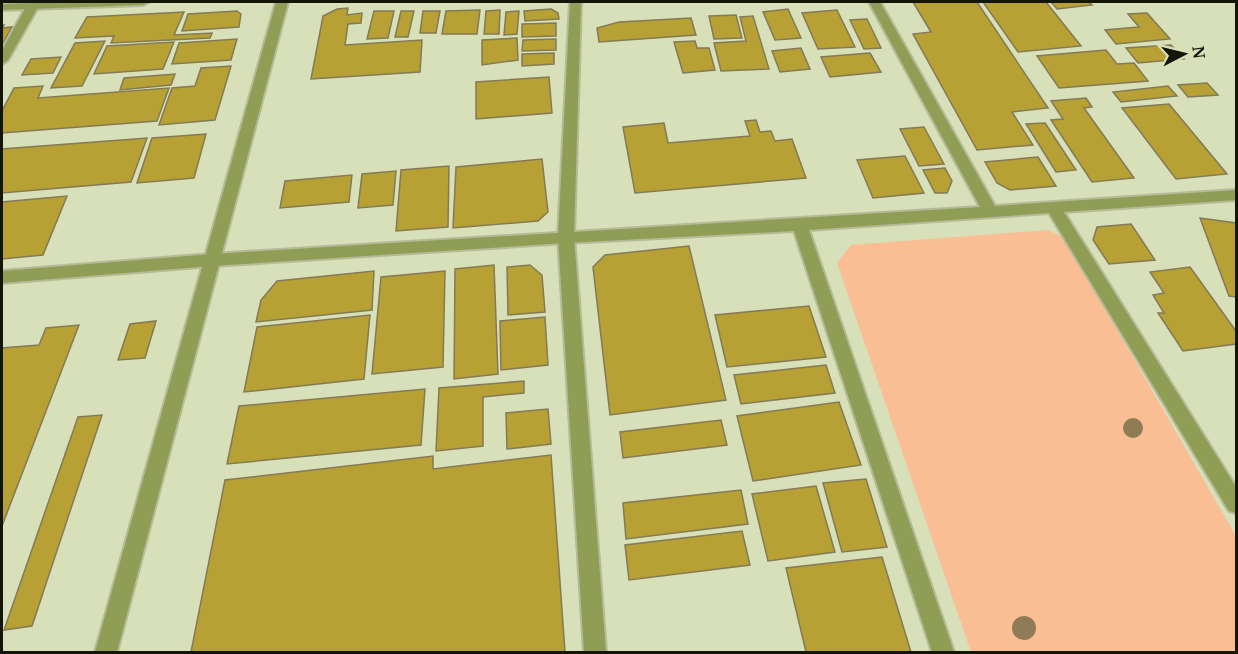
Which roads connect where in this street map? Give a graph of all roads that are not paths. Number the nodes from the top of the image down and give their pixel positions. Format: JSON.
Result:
{"nodes":[{"id":1,"x":143,"y":2,"type":"edge"},
{"id":2,"x":282,"y":2,"type":"edge"},
{"id":3,"x":575,"y":2,"type":"edge"},
{"id":4,"x":874,"y":2,"type":"edge"},
{"id":5,"x":2,"y":8,"type":"edge"},
{"id":6,"x":32,"y":8,"type":"junction"},
{"id":7,"x":2,"y":60,"type":"edge"},
{"id":8,"x":1236,"y":195,"type":"edge"},
{"id":9,"x":1052,"y":206,"type":"junction"},
{"id":10,"x":990,"y":211,"type":"junction"},
{"id":11,"x":800,"y":225,"type":"junction"},
{"id":12,"x":566,"y":237,"type":"junction"},
{"id":13,"x":212,"y":260,"type":"junction"},
{"id":14,"x":2,"y":277,"type":"edge"},
{"id":15,"x":1236,"y":504,"type":"edge"},
{"id":16,"x":106,"y":652,"type":"edge"},
{"id":17,"x":595,"y":652,"type":"edge"},
{"id":18,"x":943,"y":652,"type":"edge"}],
"edges":[{"from":1,"to":6,"type":"street"},
{"from":2,"to":13,"type":"street"},
{"from":3,"to":12,"type":"street"},
{"from":4,"to":10,"type":"street"},
{"from":5,"to":6,"type":"street"},
{"from":6,"to":7,"type":"street"},
{"from":8,"to":9,"type":"street"},
{"from":9,"to":10,"type":"street"},
{"from":9,"to":15,"type":"street"},
{"from":10,"to":11,"type":"street"},
{"from":11,"to":12,"type":"street"},
{"from":11,"to":18,"type":"street"},
{"from":12,"to":13,"type":"street"},
{"from":12,"to":17,"type":"street"},
{"from":13,"to":14,"type":"street"},
{"from":13,"to":16,"type":"street"}]}
